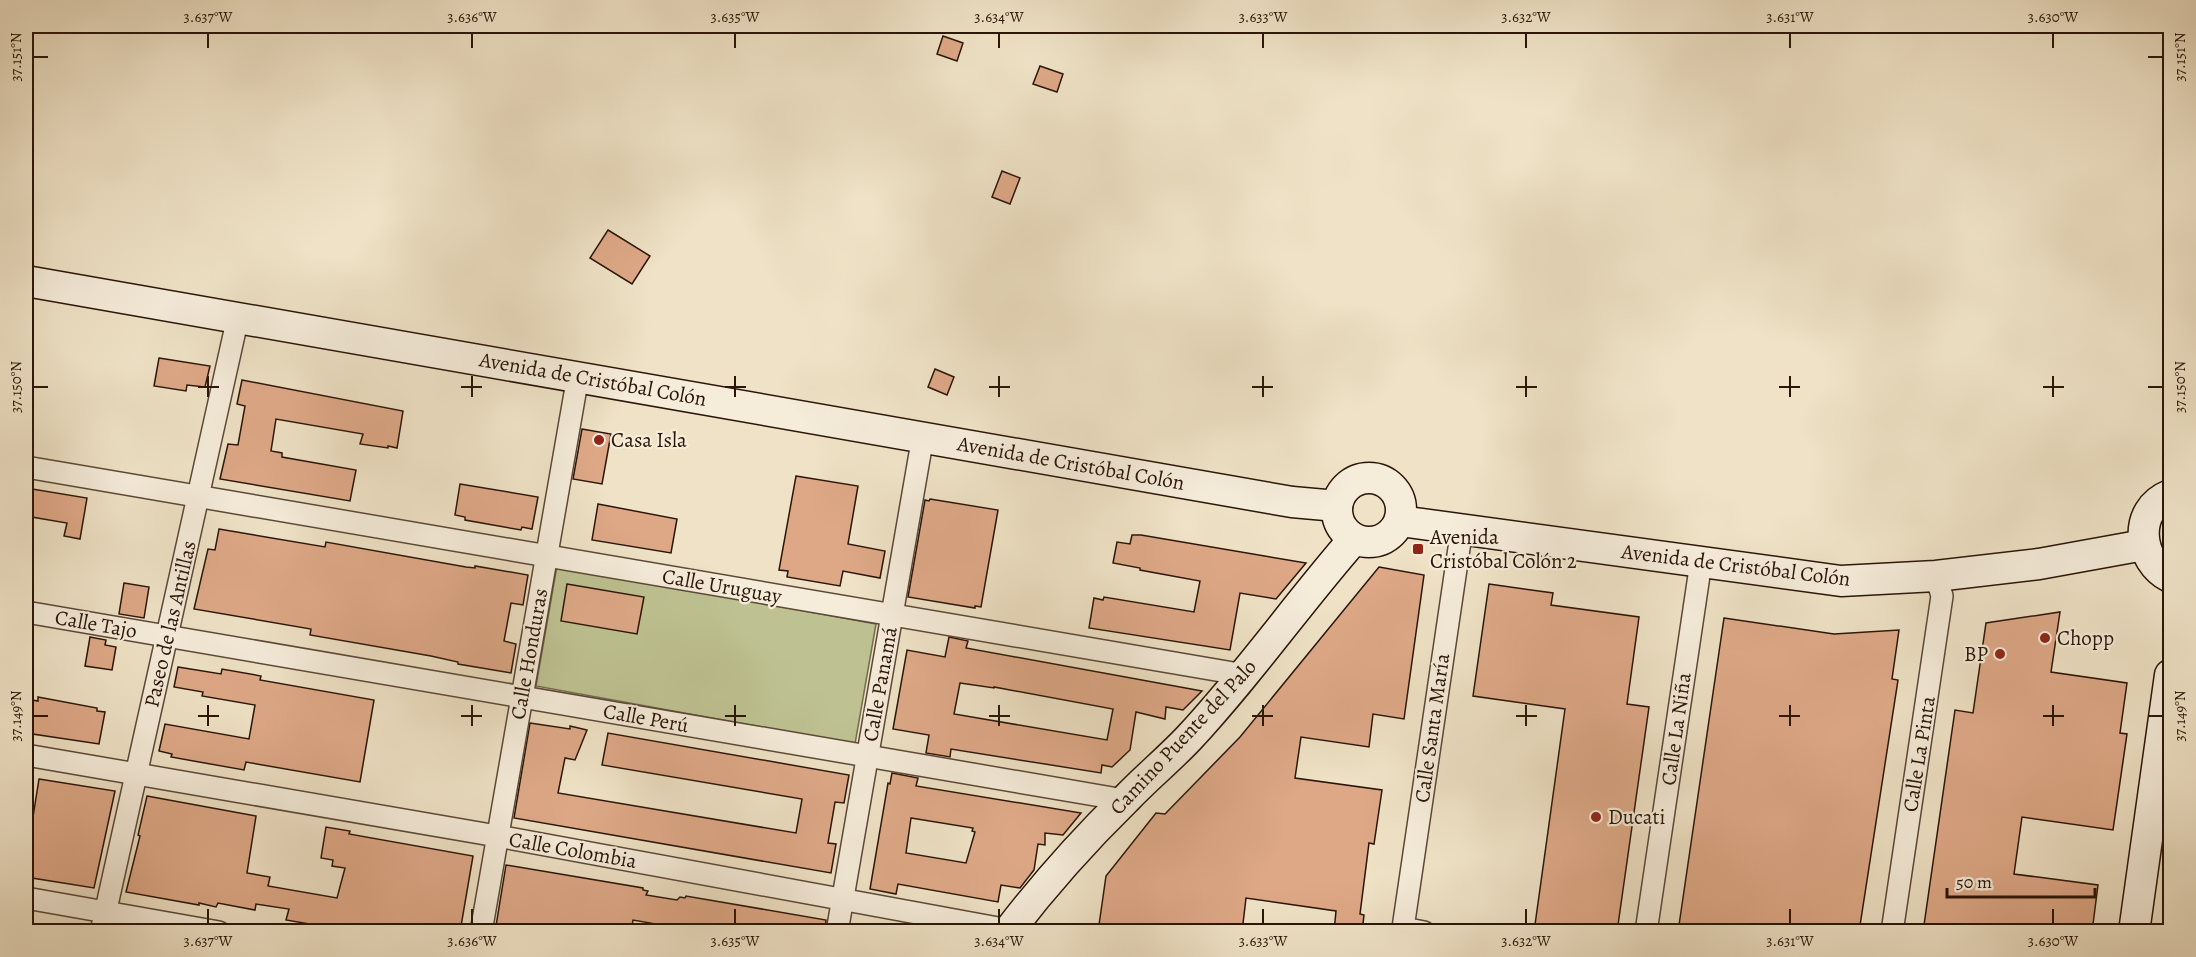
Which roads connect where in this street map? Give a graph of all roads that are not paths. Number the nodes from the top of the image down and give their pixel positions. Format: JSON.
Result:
{"nodes":[{"id":1,"x":26,"y":281,"type":"edge"},
{"id":2,"x":238,"y":318,"type":"junction"},
{"id":3,"x":578,"y":376,"type":"junction"},
{"id":4,"x":923,"y":436,"type":"junction"},
{"id":5,"x":26,"y":467,"type":"edge"},
{"id":6,"x":2170,"y":495,"type":"edge"},
{"id":7,"x":198,"y":497,"type":"junction"},
{"id":8,"x":1337,"y":506,"type":"junction"},
{"id":9,"x":1401,"y":521,"type":"junction"},
{"id":10,"x":1462,"y":528,"type":"junction"},
{"id":11,"x":1354,"y":539,"type":"junction"},
{"id":12,"x":2144,"y":545,"type":"junction"},
{"id":13,"x":546,"y":556,"type":"junction"},
{"id":14,"x":1701,"y":562,"type":"junction"},
{"id":15,"x":1936,"y":576,"type":"junction"},
{"id":16,"x":2170,"y":577,"type":"edge"},
{"id":17,"x":26,"y":612,"type":"edge"},
{"id":18,"x":892,"y":615,"type":"junction"},
{"id":19,"x":167,"y":636,"type":"junction"},
{"id":20,"x":1245,"y":675,"type":"junction"},
{"id":21,"x":2170,"y":675,"type":"edge"},
{"id":22,"x":521,"y":697,"type":"junction"},
{"id":23,"x":26,"y":755,"type":"edge"},
{"id":24,"x":868,"y":756,"type":"junction"},
{"id":25,"x":136,"y":775,"type":"junction"},
{"id":26,"x":1124,"y":800,"type":"junction"},
{"id":27,"x":2162,"y":801,"type":"edge"},
{"id":28,"x":497,"y":836,"type":"junction"},
{"id":29,"x":26,"y":898,"type":"edge"},
{"id":30,"x":843,"y":900,"type":"junction"},
{"id":31,"x":104,"y":922,"type":"edge"},
{"id":32,"x":1009,"y":931,"type":"edge"},
{"id":33,"x":219,"y":932,"type":"edge"},
{"id":34,"x":481,"y":932,"type":"edge"},
{"id":35,"x":837,"y":932,"type":"edge"},
{"id":36,"x":1424,"y":932,"type":"edge"},
{"id":37,"x":1646,"y":932,"type":"edge"},
{"id":38,"x":1892,"y":932,"type":"edge"},
{"id":39,"x":2134,"y":932,"type":"edge"}],
"edges":[{"from":1,"to":2,"type":"main road","name":"Avenida de Cristóbal Colón"},
{"from":2,"to":3,"type":"main road","name":"Avenida de Cristóbal Colón"},
{"from":2,"to":7,"type":"street","name":"Paseo de las Antillas"},
{"from":3,"to":4,"type":"main road","name":"Avenida de Cristóbal Colón"},
{"from":3,"to":13,"type":"street","name":"Calle Honduras"},
{"from":4,"to":8,"type":"main road","name":"Avenida de Cristóbal Colón"},
{"from":4,"to":18,"type":"street","name":"Calle Panamá"},
{"from":5,"to":7,"type":"street","name":"Calle Uruguay"},
{"from":6,"to":12,"type":"main road"},
{"from":7,"to":13,"type":"street","name":"Calle Uruguay"},
{"from":7,"to":19,"type":"street","name":"Paseo de las Antillas"},
{"from":8,"to":9,"type":"main road"},
{"from":8,"to":11,"type":"main road"},
{"from":9,"to":10,"type":"main road","name":"Avenida de Cristóbal Colón"},
{"from":9,"to":11,"type":"main road"},
{"from":10,"to":14,"type":"main road","name":"Avenida de Cristóbal Colón"},
{"from":10,"to":36,"type":"street","name":"Calle Santa María"},
{"from":11,"to":20,"type":"main road","name":"Camino Puente del Palo"},
{"from":12,"to":15,"type":"main road","name":"Avenida de Cristóbal Colón"},
{"from":12,"to":16,"type":"main road"},
{"from":13,"to":18,"type":"street","name":"Calle Uruguay"},
{"from":13,"to":22,"type":"street","name":"Calle Honduras"},
{"from":14,"to":15,"type":"main road","name":"Avenida de Cristóbal Colón"},
{"from":14,"to":37,"type":"street","name":"Calle La Niña"},
{"from":15,"to":38,"type":"street","name":"Calle La Pinta"},
{"from":17,"to":19,"type":"street","name":"Calle Tajo"},
{"from":18,"to":20,"type":"street","name":"Calle Uruguay"},
{"from":18,"to":24,"type":"street","name":"Calle Panamá"},
{"from":19,"to":22,"type":"street","name":"Calle Perú"},
{"from":19,"to":25,"type":"street","name":"Paseo de las Antillas"},
{"from":20,"to":26,"type":"main road","name":"Camino Puente del Palo"},
{"from":21,"to":27,"type":"main road"},
{"from":22,"to":24,"type":"street","name":"Calle Perú"},
{"from":22,"to":28,"type":"street","name":"Calle Honduras"},
{"from":23,"to":25,"type":"street","name":"Calle Colombia"},
{"from":24,"to":26,"type":"street","name":"Calle Perú"},
{"from":24,"to":30,"type":"street","name":"Calle Panamá"},
{"from":25,"to":28,"type":"street","name":"Calle Colombia"},
{"from":25,"to":31,"type":"street","name":"Paseo de las Antillas"},
{"from":26,"to":32,"type":"main road","name":"Camino Puente del Palo"},
{"from":27,"to":39,"type":"main road"},
{"from":28,"to":30,"type":"street","name":"Calle Colombia"},
{"from":28,"to":34,"type":"street","name":"Calle Honduras"},
{"from":29,"to":31,"type":"street"},
{"from":30,"to":32,"type":"street","name":"Calle Colombia"},
{"from":30,"to":35,"type":"street","name":"Calle Panamá"},
{"from":31,"to":33,"type":"street"}]}
